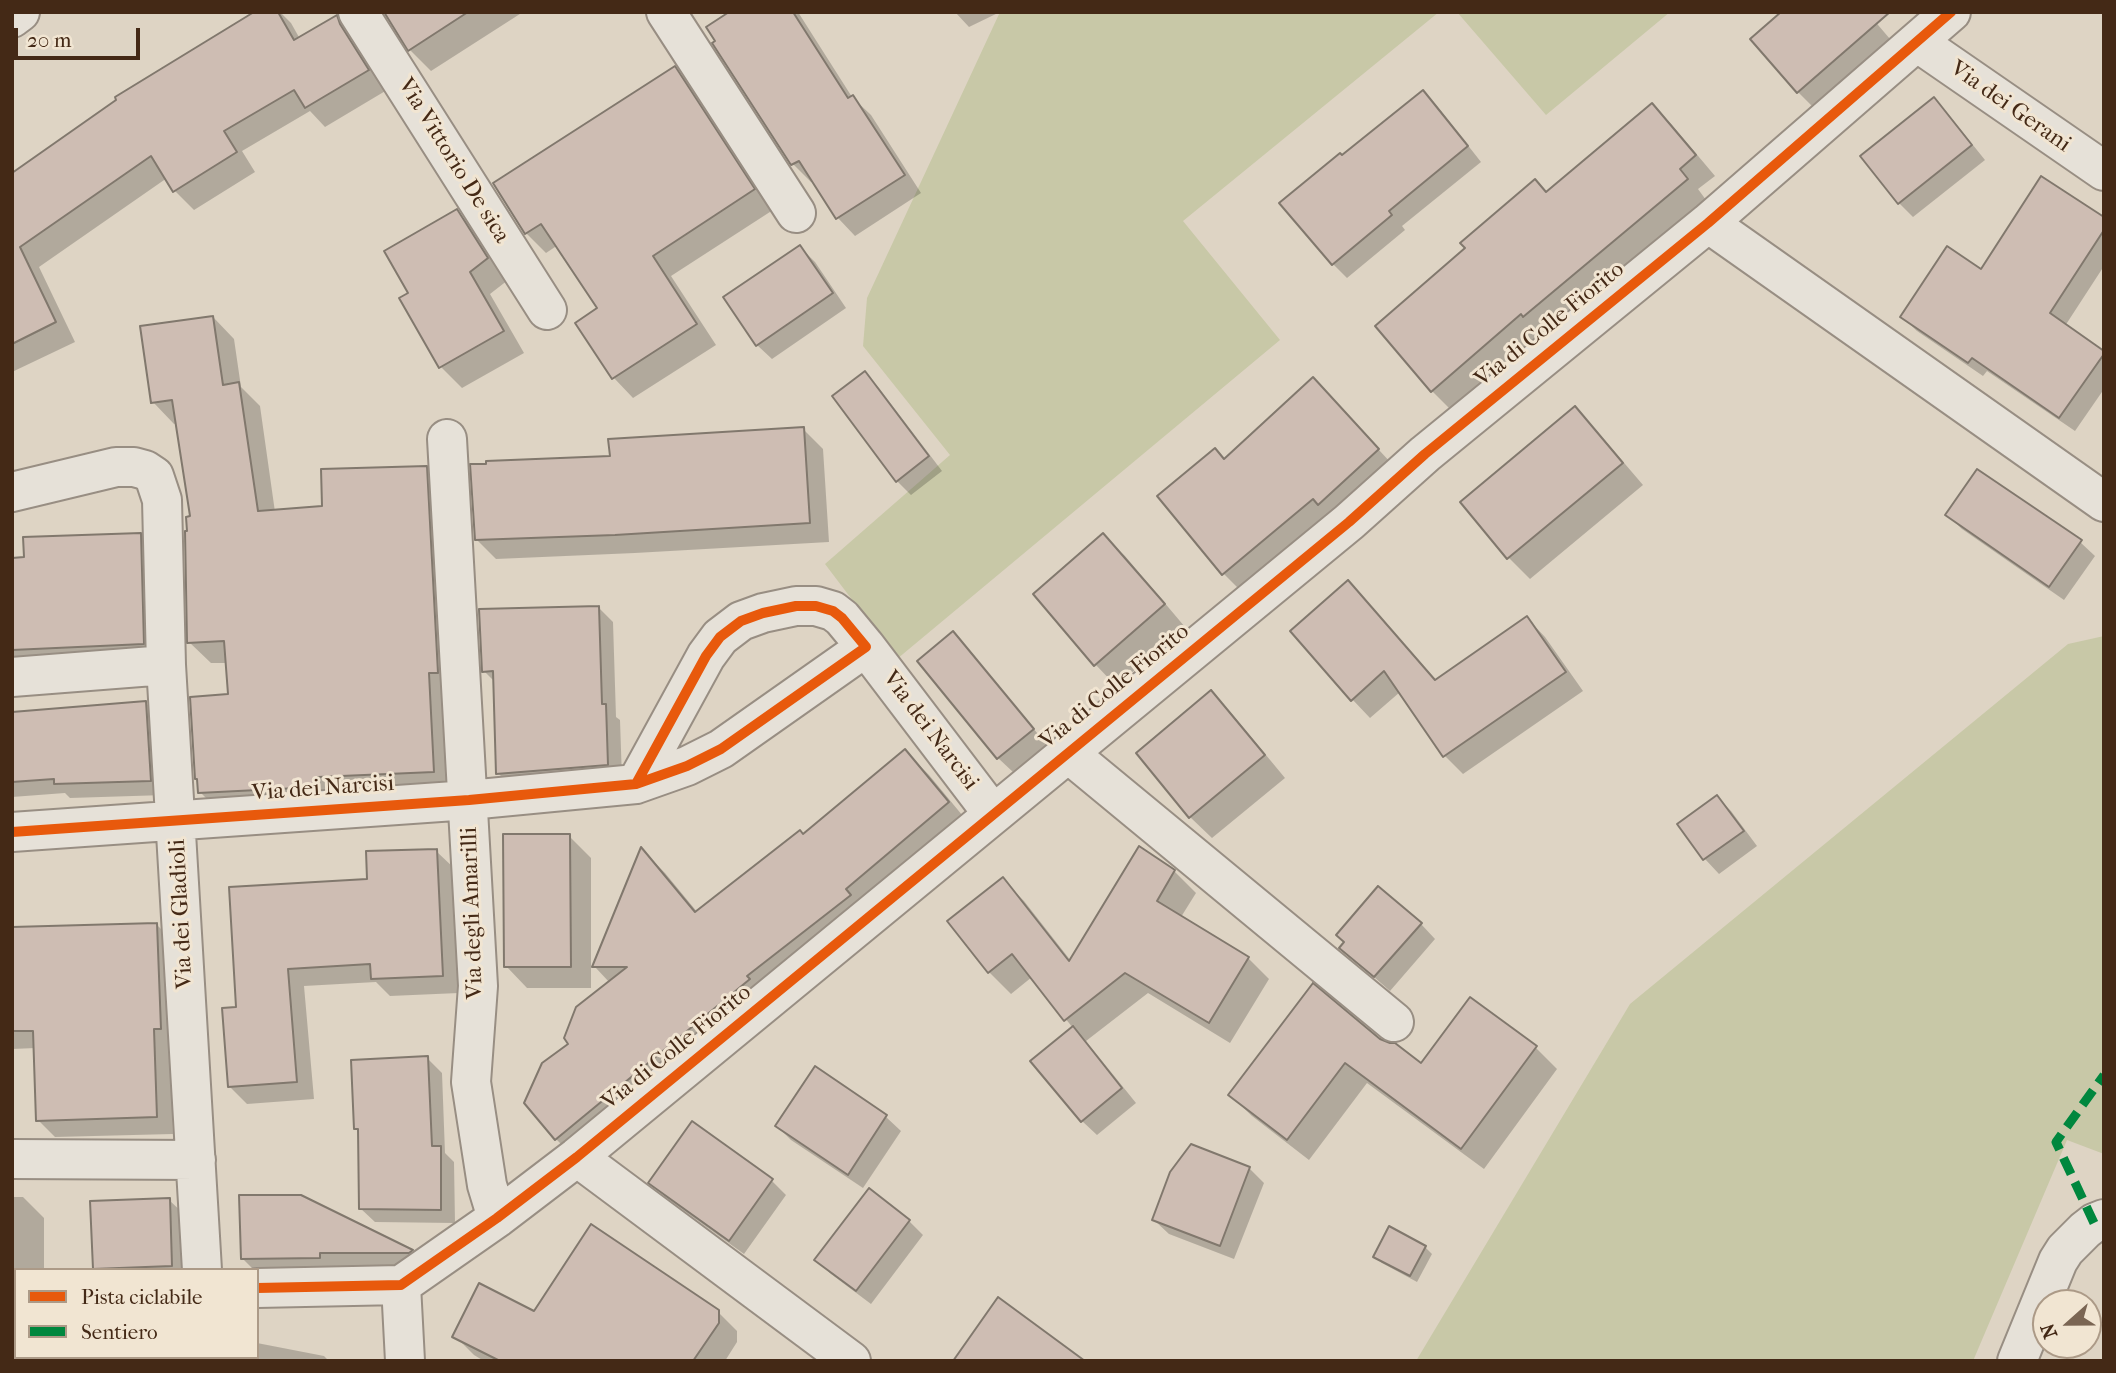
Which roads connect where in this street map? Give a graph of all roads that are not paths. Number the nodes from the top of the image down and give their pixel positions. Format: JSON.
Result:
{"nodes":[{"id":1,"x":20,"y":12,"type":"edge"},
{"id":2,"x":358,"y":12,"type":"edge"},
{"id":3,"x":666,"y":12,"type":"edge"},
{"id":4,"x":1951,"y":12,"type":"edge"},
{"id":5,"x":12,"y":18,"type":"edge"},
{"id":6,"x":1917,"y":42,"type":"junction"},
{"id":7,"x":2104,"y":171,"type":"edge"},
{"id":8,"x":796,"y":213,"type":"dead end"},
{"id":9,"x":1708,"y":223,"type":"junction"},
{"id":10,"x":547,"y":310,"type":"dead end"},
{"id":11,"x":447,"y":439,"type":"dead end"},
{"id":12,"x":12,"y":492,"type":"edge"},
{"id":13,"x":2104,"y":502,"type":"edge"},
{"id":14,"x":866,"y":647,"type":"junction"},
{"id":15,"x":166,"y":665,"type":"junction"},
{"id":16,"x":12,"y":677,"type":"edge"},
{"id":17,"x":1068,"y":753,"type":"junction"},
{"id":18,"x":636,"y":784,"type":"junction"},
{"id":19,"x":469,"y":800,"type":"junction"},
{"id":20,"x":993,"y":814,"type":"junction"},
{"id":21,"x":176,"y":820,"type":"junction"},
{"id":22,"x":12,"y":832,"type":"edge"},
{"id":23,"x":1394,"y":1022,"type":"dead end"},
{"id":24,"x":577,"y":1157,"type":"junction"},
{"id":25,"x":12,"y":1159,"type":"edge"},
{"id":26,"x":196,"y":1160,"type":"junction"},
{"id":27,"x":497,"y":1218,"type":"junction"},
{"id":28,"x":2104,"y":1219,"type":"edge"},
{"id":29,"x":202,"y":1268,"type":"edge"},
{"id":30,"x":401,"y":1285,"type":"junction"},
{"id":31,"x":259,"y":1288,"type":"edge"},
{"id":32,"x":405,"y":1361,"type":"edge"},
{"id":33,"x":851,"y":1361,"type":"edge"},
{"id":34,"x":2017,"y":1361,"type":"edge"}],
"edges":[{"from":1,"to":5,"type":"street"},
{"from":2,"to":10,"type":"street","name":"Via Vittorio De sica"},
{"from":3,"to":8,"type":"street"},
{"from":4,"to":6,"type":"street","name":"Via di Colle Fiorito"},
{"from":6,"to":7,"type":"street","name":"Via dei Gerani"},
{"from":6,"to":9,"type":"street","name":"Via di Colle Fiorito"},
{"from":9,"to":13,"type":"street"},
{"from":9,"to":17,"type":"street","name":"Via di Colle Fiorito"},
{"from":11,"to":19,"type":"street","name":"Via degli Amarilli"},
{"from":12,"to":15,"type":"street","name":"Via dei Gladioli"},
{"from":14,"to":18,"type":"street","name":"Via dei Narcisi"},
{"from":14,"to":18,"type":"street","name":"Via dei Narcisi"},
{"from":14,"to":20,"type":"street","name":"Via dei Narcisi"},
{"from":15,"to":16,"type":"street"},
{"from":15,"to":21,"type":"street","name":"Via dei Gladioli"},
{"from":17,"to":20,"type":"street","name":"Via di Colle Fiorito"},
{"from":17,"to":23,"type":"street"},
{"from":18,"to":19,"type":"street","name":"Via dei Narcisi"},
{"from":19,"to":21,"type":"street","name":"Via dei Narcisi"},
{"from":19,"to":27,"type":"street","name":"Via degli Amarilli"},
{"from":20,"to":24,"type":"street","name":"Via di Colle Fiorito"},
{"from":21,"to":22,"type":"street","name":"Via dei Narcisi"},
{"from":21,"to":26,"type":"street","name":"Via dei Gladioli"},
{"from":24,"to":27,"type":"street","name":"Via di Colle Fiorito"},
{"from":24,"to":33,"type":"street"},
{"from":25,"to":26,"type":"street"},
{"from":26,"to":29,"type":"street","name":"Via dei Gladioli"},
{"from":27,"to":30,"type":"street","name":"Via di Colle Fiorito"},
{"from":28,"to":34,"type":"street"},
{"from":30,"to":31,"type":"street"},
{"from":30,"to":32,"type":"street"}]}
